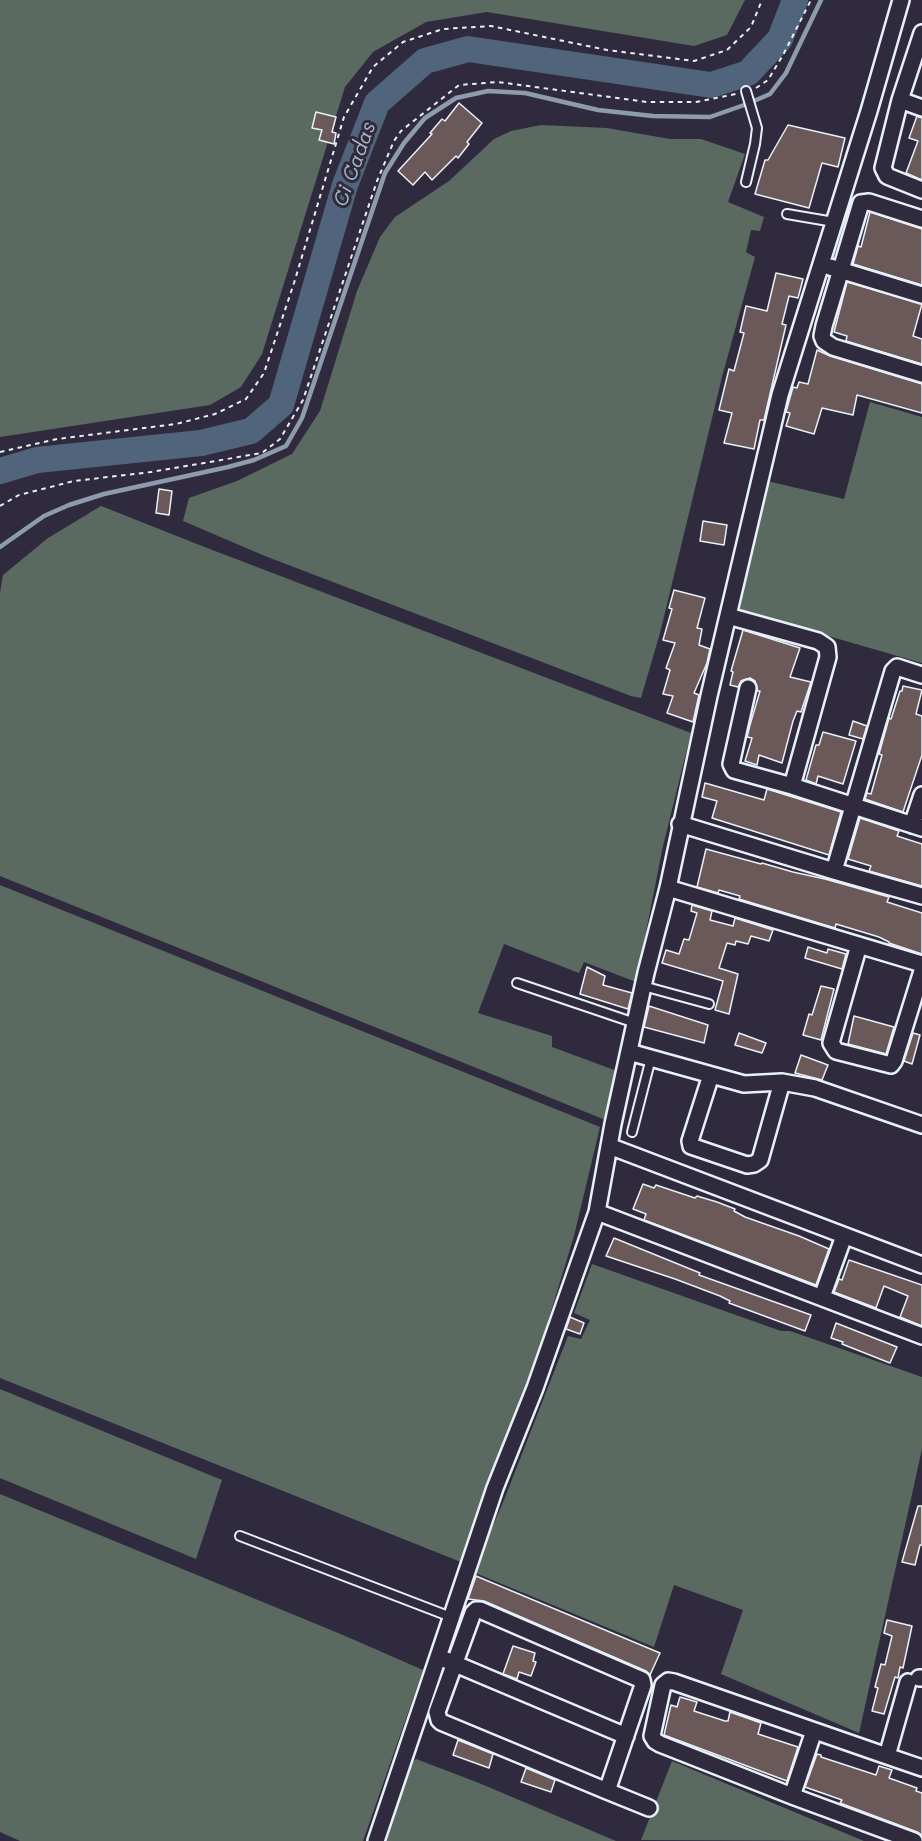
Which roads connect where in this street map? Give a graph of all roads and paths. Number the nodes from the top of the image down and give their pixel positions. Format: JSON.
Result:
{"nodes":[{"id":1,"x":762,"y":0,"type":"edge"},
{"id":2,"x":811,"y":0,"type":"edge"},
{"id":3,"x":901,"y":0,"type":"edge"},
{"id":4,"x":922,"y":33,"type":"edge"},
{"id":5,"x":747,"y":94,"type":"junction"},
{"id":6,"x":900,"y":100,"type":"junction"},
{"id":7,"x":922,"y":108,"type":"edge"},
{"id":8,"x":746,"y":182,"type":"dead end"},
{"id":9,"x":922,"y":190,"type":"edge"},
{"id":10,"x":787,"y":214,"type":"dead end"},
{"id":11,"x":922,"y":219,"type":"edge"},
{"id":12,"x":834,"y":222,"type":"junction"},
{"id":13,"x":821,"y":264,"type":"junction"},
{"id":14,"x":840,"y":269,"type":"junction"},
{"id":15,"x":922,"y":296,"type":"edge"},
{"id":16,"x":922,"y":374,"type":"edge"},
{"id":17,"x":0,"y":452,"type":"edge"},
{"id":18,"x":0,"y":506,"type":"edge"},
{"id":19,"x":728,"y":616,"type":"junction"},
{"id":20,"x":922,"y":675,"type":"edge"},
{"id":21,"x":748,"y":688,"type":"dead end"},
{"id":22,"x":792,"y":786,"type":"junction"},
{"id":23,"x":922,"y":795,"type":"edge"},
{"id":24,"x":852,"y":807,"type":"junction"},
{"id":25,"x":680,"y":824,"type":"junction"},
{"id":26,"x":917,"y":827,"type":"edge"},
{"id":27,"x":834,"y":871,"type":"junction"},
{"id":28,"x":668,"y":888,"type":"junction"},
{"id":29,"x":922,"y":896,"type":"edge"},
{"id":30,"x":860,"y":945,"type":"junction"},
{"id":31,"x":922,"y":964,"type":"edge"},
{"id":32,"x":922,"y":971,"type":"edge"},
{"id":33,"x":517,"y":983,"type":"dead end"},
{"id":34,"x":643,"y":986,"type":"junction"},
{"id":35,"x":709,"y":1004,"type":"dead end"},
{"id":36,"x":635,"y":1023,"type":"junction"},
{"id":37,"x":629,"y":1052,"type":"junction"},
{"id":38,"x":651,"y":1058,"type":"junction"},
{"id":39,"x":711,"y":1075,"type":"junction"},
{"id":40,"x":782,"y":1082,"type":"junction"},
{"id":41,"x":922,"y":1125,"type":"edge"},
{"id":42,"x":632,"y":1132,"type":"dead end"},
{"id":43,"x":609,"y":1146,"type":"junction"},
{"id":44,"x":597,"y":1212,"type":"junction"},
{"id":45,"x":844,"y":1236,"type":"junction"},
{"id":46,"x":922,"y":1265,"type":"edge"},
{"id":47,"x":822,"y":1297,"type":"junction"},
{"id":48,"x":922,"y":1336,"type":"edge"},
{"id":49,"x":240,"y":1536,"type":"dead end"},
{"id":50,"x":451,"y":1617,"type":"junction"},
{"id":51,"x":437,"y":1656,"type":"junction"},
{"id":52,"x":455,"y":1663,"type":"junction"},
{"id":53,"x":917,"y":1679,"type":"edge"},
{"id":54,"x":814,"y":1731,"type":"junction"},
{"id":55,"x":626,"y":1736,"type":"junction"},
{"id":56,"x":887,"y":1756,"type":"junction"},
{"id":57,"x":922,"y":1768,"type":"edge"},
{"id":58,"x":607,"y":1791,"type":"junction"},
{"id":59,"x":792,"y":1796,"type":"junction"},
{"id":60,"x":649,"y":1808,"type":"dead end"},
{"id":61,"x":876,"y":1834,"type":"edge"},
{"id":62,"x":376,"y":1841,"type":"edge"},
{"id":63,"x":914,"y":1841,"type":"edge"}],
"edges":[{"from":1,"to":17,"type":"path"},
{"from":2,"to":5,"type":"path"},
{"from":3,"to":12,"type":"street"},
{"from":4,"to":6,"type":"street"},
{"from":5,"to":8,"type":"lane"},
{"from":5,"to":18,"type":"path"},
{"from":6,"to":7,"type":"street"},
{"from":6,"to":9,"type":"street"},
{"from":10,"to":12,"type":"lane"},
{"from":11,"to":14,"type":"street"},
{"from":12,"to":13,"type":"street"},
{"from":13,"to":14,"type":"street"},
{"from":13,"to":19,"type":"street"},
{"from":14,"to":15,"type":"street"},
{"from":14,"to":16,"type":"street"},
{"from":19,"to":22,"type":"street"},
{"from":19,"to":25,"type":"street"},
{"from":20,"to":24,"type":"street"},
{"from":21,"to":22,"type":"street"},
{"from":22,"to":24,"type":"street"},
{"from":23,"to":26,"type":"street"},
{"from":24,"to":26,"type":"street"},
{"from":24,"to":27,"type":"street"},
{"from":25,"to":27,"type":"street"},
{"from":25,"to":28,"type":"street"},
{"from":27,"to":29,"type":"street"},
{"from":28,"to":30,"type":"street"},
{"from":28,"to":34,"type":"street"},
{"from":30,"to":31,"type":"street"},
{"from":30,"to":32,"type":"street"},
{"from":33,"to":36,"type":"lane"},
{"from":34,"to":35,"type":"lane"},
{"from":34,"to":36,"type":"street"},
{"from":36,"to":37,"type":"street"},
{"from":37,"to":38,"type":"street"},
{"from":37,"to":43,"type":"street"},
{"from":38,"to":39,"type":"street"},
{"from":38,"to":42,"type":"lane"},
{"from":39,"to":40,"type":"street"},
{"from":39,"to":40,"type":"street"},
{"from":40,"to":41,"type":"street"},
{"from":43,"to":44,"type":"street"},
{"from":43,"to":45,"type":"street"},
{"from":44,"to":47,"type":"street"},
{"from":44,"to":50,"type":"street"},
{"from":45,"to":46,"type":"street"},
{"from":45,"to":47,"type":"street"},
{"from":47,"to":48,"type":"street"},
{"from":49,"to":50,"type":"lane"},
{"from":50,"to":51,"type":"street"},
{"from":51,"to":52,"type":"street"},
{"from":51,"to":62,"type":"street"},
{"from":52,"to":55,"type":"street"},
{"from":52,"to":55,"type":"street"},
{"from":52,"to":58,"type":"street"},
{"from":53,"to":56,"type":"street"},
{"from":54,"to":56,"type":"street"},
{"from":54,"to":59,"type":"street"},
{"from":54,"to":59,"type":"street"},
{"from":55,"to":58,"type":"street"},
{"from":56,"to":57,"type":"street"},
{"from":58,"to":60,"type":"street"},
{"from":59,"to":61,"type":"street"},
{"from":61,"to":63,"type":"street"}]}
